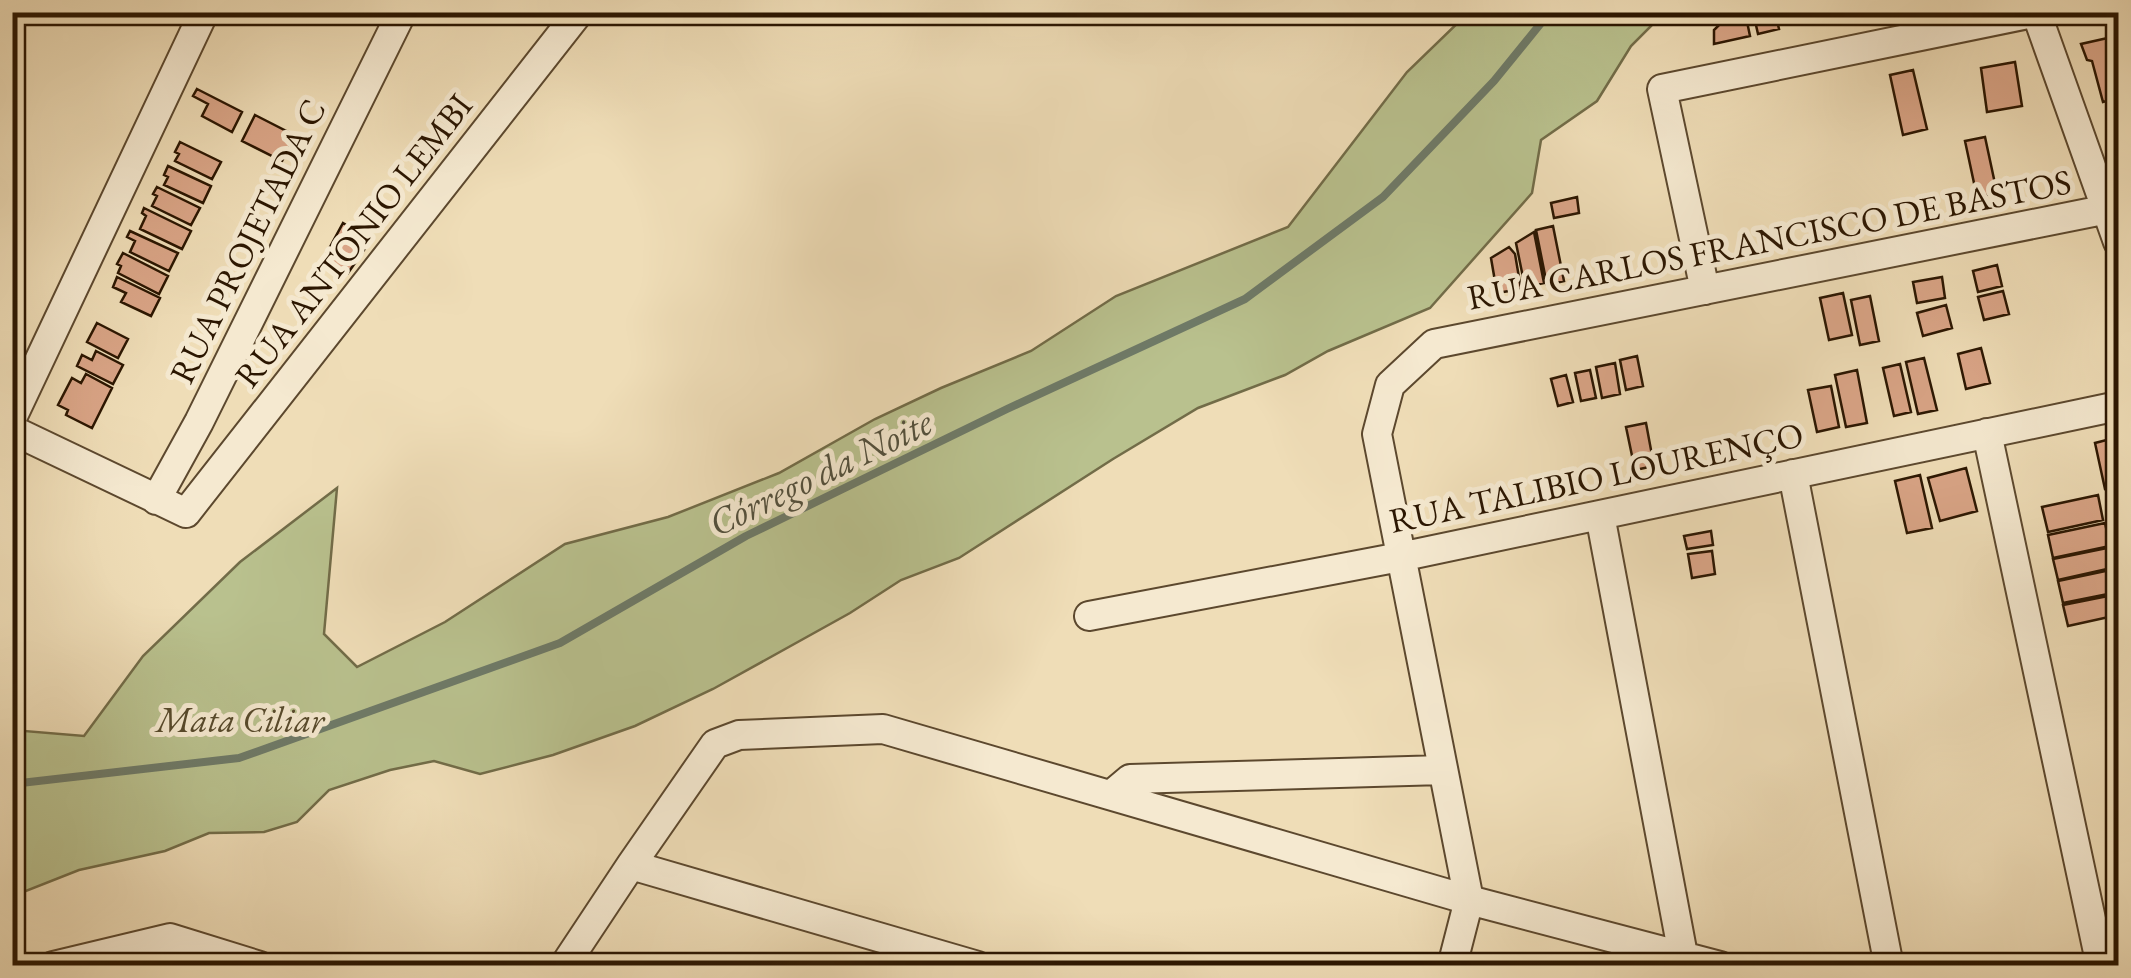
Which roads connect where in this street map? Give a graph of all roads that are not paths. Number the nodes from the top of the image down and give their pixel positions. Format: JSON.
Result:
{"nodes":[{"id":1,"x":204,"y":12,"type":"edge"},
{"id":2,"x":402,"y":12,"type":"edge"},
{"id":3,"x":579,"y":12,"type":"edge"},
{"id":4,"x":2037,"y":13,"type":"edge"},
{"id":5,"x":2113,"y":208,"type":"edge"},
{"id":6,"x":2118,"y":242,"type":"edge"},
{"id":7,"x":1706,"y":290,"type":"junction"},
{"id":8,"x":2118,"y":406,"type":"edge"},
{"id":9,"x":12,"y":418,"type":"edge"},
{"id":10,"x":199,"y":422,"type":"junction"},
{"id":11,"x":12,"y":430,"type":"edge"},
{"id":12,"x":1987,"y":432,"type":"junction"},
{"id":13,"x":240,"y":444,"type":"junction"},
{"id":14,"x":1792,"y":474,"type":"junction"},
{"id":15,"x":156,"y":500,"type":"junction"},
{"id":16,"x":1600,"y":514,"type":"junction"},
{"id":17,"x":1400,"y":557,"type":"junction"},
{"id":18,"x":1089,"y":616,"type":"dead end"},
{"id":19,"x":1443,"y":770,"type":"junction"},
{"id":20,"x":1111,"y":795,"type":"junction"},
{"id":21,"x":631,"y":865,"type":"junction"},
{"id":22,"x":1470,"y":900,"type":"junction"},
{"id":23,"x":1683,"y":954,"type":"junction"},
{"id":24,"x":53,"y":966,"type":"edge"},
{"id":25,"x":260,"y":966,"type":"edge"},
{"id":26,"x":564,"y":966,"type":"edge"},
{"id":27,"x":978,"y":966,"type":"edge"},
{"id":28,"x":1452,"y":966,"type":"edge"},
{"id":29,"x":1720,"y":966,"type":"edge"},
{"id":30,"x":1889,"y":966,"type":"edge"},
{"id":31,"x":2101,"y":966,"type":"edge"}],
"edges":[{"from":1,"to":9,"type":"street"},
{"from":2,"to":10,"type":"street","name":"RUA PROJETADA C"},
{"from":3,"to":13,"type":"street","name":"RUA ANTONIO LEMBI"},
{"from":4,"to":5,"type":"street"},
{"from":4,"to":7,"type":"street"},
{"from":5,"to":6,"type":"street"},
{"from":5,"to":7,"type":"street","name":"RUA CARLOS FRANCISCO DE BASTOS"},
{"from":7,"to":17,"type":"street","name":"RUA CARLOS FRANCISCO DE BASTOS"},
{"from":8,"to":12,"type":"street","name":"RUA TALIBIO LOURENÇO"},
{"from":10,"to":13,"type":"street"},
{"from":10,"to":15,"type":"street","name":"RUA PROJETADA C"},
{"from":11,"to":15,"type":"street"},
{"from":12,"to":14,"type":"street","name":"RUA TALIBIO LOURENÇO"},
{"from":12,"to":31,"type":"street"},
{"from":13,"to":15,"type":"street","name":"RUA ANTONIO LEMBI"},
{"from":14,"to":16,"type":"street","name":"RUA TALIBIO LOURENÇO"},
{"from":14,"to":30,"type":"street"},
{"from":16,"to":17,"type":"street","name":"RUA TALIBIO LOURENÇO"},
{"from":16,"to":23,"type":"street"},
{"from":17,"to":18,"type":"street","name":"RUA TALIBIO LOURENÇO"},
{"from":17,"to":19,"type":"street"},
{"from":19,"to":20,"type":"street"},
{"from":19,"to":22,"type":"street"},
{"from":20,"to":21,"type":"street"},
{"from":20,"to":22,"type":"street"},
{"from":21,"to":26,"type":"street"},
{"from":21,"to":27,"type":"street"},
{"from":22,"to":23,"type":"street"},
{"from":22,"to":28,"type":"street"},
{"from":23,"to":29,"type":"street"},
{"from":24,"to":25,"type":"street"}]}
